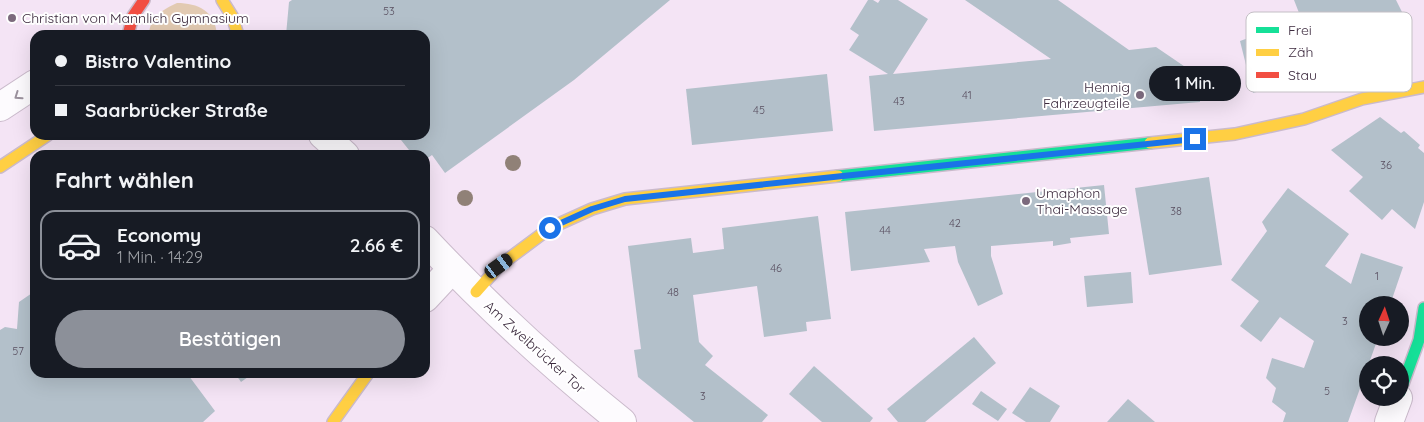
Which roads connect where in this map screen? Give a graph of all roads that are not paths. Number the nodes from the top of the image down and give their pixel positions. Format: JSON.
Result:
{"nodes":[{"id":1,"x":144,"y":0,"type":"edge"},
{"id":2,"x":125,"y":30,"type":"edge"},
{"id":3,"x":30,"y":87,"type":"edge"},
{"id":4,"x":1398,"y":92,"type":"edge"},
{"id":5,"x":0,"y":107,"type":"edge"},
{"id":6,"x":40,"y":140,"type":"edge"},
{"id":7,"x":329,"y":140,"type":"edge"},
{"id":8,"x":340,"y":150,"type":"edge"},
{"id":9,"x":0,"y":167,"type":"edge"},
{"id":10,"x":430,"y":245,"type":"edge"},
{"id":11,"x":452,"y":268,"type":"junction"},
{"id":12,"x":430,"y":292,"type":"edge"},
{"id":13,"x":476,"y":292,"type":"junction"},
{"id":14,"x":1424,"y":308,"type":"edge"},
{"id":15,"x":1409,"y":367,"type":"edge"},
{"id":16,"x":366,"y":378,"type":"edge"},
{"id":17,"x":1395,"y":406,"type":"edge"},
{"id":18,"x":333,"y":422,"type":"edge"},
{"id":19,"x":622,"y":422,"type":"edge"},
{"id":20,"x":1389,"y":422,"type":"edge"}],
"edges":[{"from":1,"to":2,"type":"street"},
{"from":3,"to":5,"type":"street","one_way":true},
{"from":4,"to":13,"type":"street"},
{"from":6,"to":9,"type":"street"},
{"from":7,"to":8,"type":"street"},
{"from":10,"to":11,"type":"street","name":"Am Zweibrücker Tor"},
{"from":11,"to":12,"type":"street"},
{"from":11,"to":13,"type":"street","name":"Am Zweibrücker Tor"},
{"from":13,"to":19,"type":"street","name":"Am Zweibrücker Tor"},
{"from":14,"to":15,"type":"street"},
{"from":16,"to":18,"type":"street"},
{"from":17,"to":20,"type":"street"}]}
